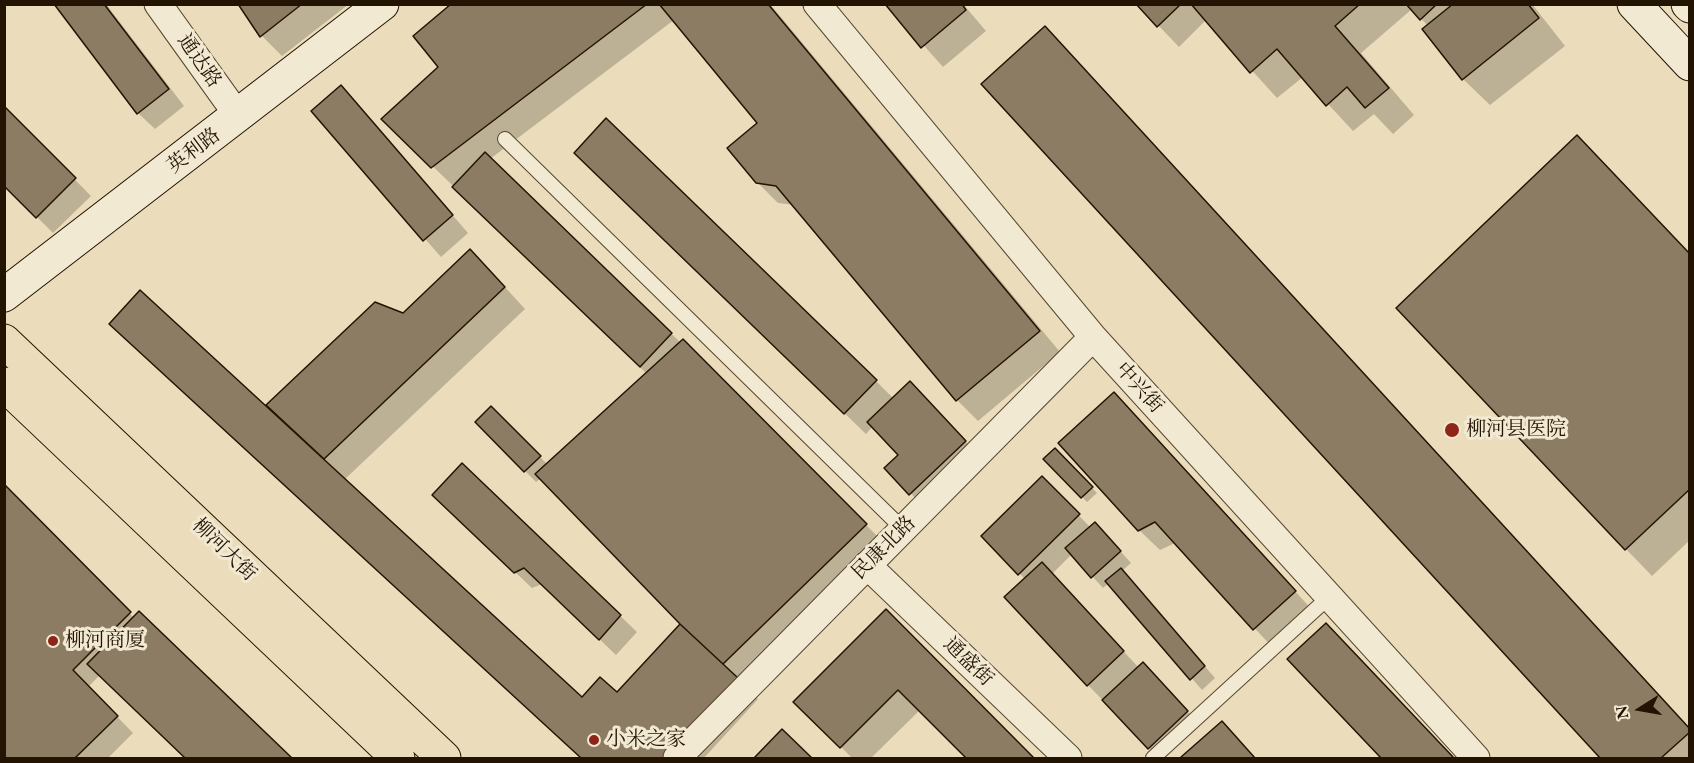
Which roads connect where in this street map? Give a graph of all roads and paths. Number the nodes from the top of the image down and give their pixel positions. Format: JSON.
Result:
{"nodes":[{"id":1,"x":158,"y":4,"type":"edge"},
{"id":2,"x":382,"y":4,"type":"edge"},
{"id":3,"x":817,"y":4,"type":"edge"},
{"id":4,"x":1634,"y":4,"type":"edge"},
{"id":5,"x":1689,"y":64,"type":"edge"},
{"id":6,"x":239,"y":117,"type":"junction"},
{"id":7,"x":505,"y":139,"type":"dead end"},
{"id":8,"x":4,"y":295,"type":"edge"},
{"id":9,"x":1093,"y":337,"type":"junction"},
{"id":10,"x":4,"y":341,"type":"edge"},
{"id":11,"x":4,"y":384,"type":"edge"},
{"id":12,"x":903,"y":529,"type":"junction"},
{"id":13,"x":867,"y":565,"type":"junction"},
{"id":14,"x":1329,"y":597,"type":"junction"},
{"id":15,"x":398,"y":759,"type":"edge"},
{"id":16,"x":444,"y":759,"type":"edge"},
{"id":17,"x":676,"y":759,"type":"edge"},
{"id":18,"x":1068,"y":759,"type":"edge"},
{"id":19,"x":1153,"y":759,"type":"edge"},
{"id":20,"x":1476,"y":759,"type":"edge"}],
"edges":[{"from":1,"to":6,"type":"street","name":"通达路"},
{"from":2,"to":6,"type":"street","name":"英利路"},
{"from":3,"to":9,"type":"street","name":"中兴街"},
{"from":4,"to":5,"type":"street"},
{"from":6,"to":8,"type":"street","name":"英利路"},
{"from":7,"to":12,"type":"lane"},
{"from":9,"to":12,"type":"street","name":"民康北路"},
{"from":9,"to":14,"type":"street","name":"中兴街"},
{"from":10,"to":16,"type":"main road","name":"柳河大街"},
{"from":11,"to":15,"type":"main road","name":"柳河大街"},
{"from":12,"to":13,"type":"street","name":"民康北路"},
{"from":13,"to":17,"type":"street","name":"民康北路"},
{"from":13,"to":18,"type":"street","name":"通盛街"},
{"from":14,"to":19,"type":"lane"},
{"from":14,"to":20,"type":"street","name":"中兴街"}]}
